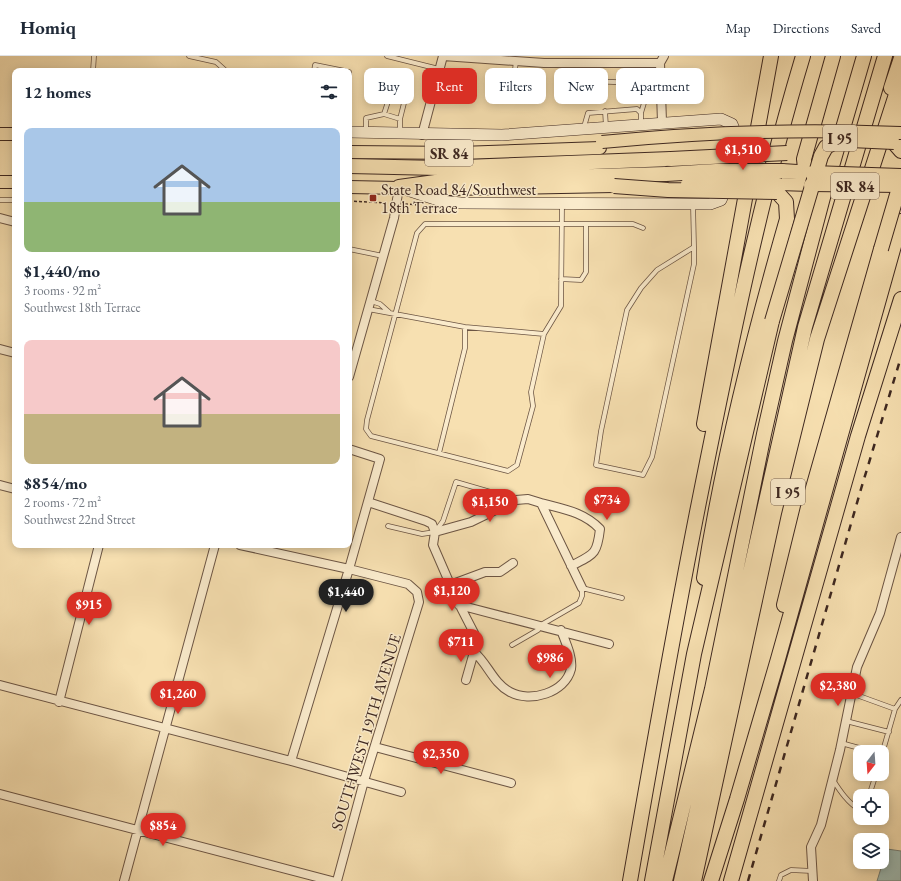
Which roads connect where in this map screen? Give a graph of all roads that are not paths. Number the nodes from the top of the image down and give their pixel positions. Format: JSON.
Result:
{"nodes":[{"id":1,"x":94,"y":56,"type":"edge"},
{"id":2,"x":189,"y":56,"type":"edge"},
{"id":3,"x":387,"y":56,"type":"edge"},
{"id":4,"x":443,"y":56,"type":"edge"},
{"id":5,"x":771,"y":56,"type":"edge"},
{"id":6,"x":803,"y":56,"type":"edge"},
{"id":7,"x":833,"y":56,"type":"edge"},
{"id":8,"x":864,"y":56,"type":"edge"},
{"id":9,"x":885,"y":56,"type":"edge"},
{"id":10,"x":894,"y":56,"type":"edge"},
{"id":11,"x":901,"y":58,"type":"edge"},
{"id":12,"x":546,"y":59,"type":"edge"},
{"id":13,"x":662,"y":60,"type":"edge"},
{"id":14,"x":516,"y":61,"type":"junction"},
{"id":15,"x":93,"y":68,"type":"edge"},
{"id":16,"x":223,"y":68,"type":"edge"},
{"id":17,"x":315,"y":68,"type":"edge"},
{"id":18,"x":327,"y":68,"type":"edge"},
{"id":19,"x":435,"y":68,"type":"edge"},
{"id":20,"x":439,"y":68,"type":"edge"},
{"id":21,"x":515,"y":68,"type":"edge"},
{"id":22,"x":901,"y":79,"type":"edge"},
{"id":23,"x":608,"y":82,"type":"edge"},
{"id":24,"x":430,"y":104,"type":"edge"},
{"id":25,"x":901,"y":109,"type":"edge"},
{"id":26,"x":605,"y":111,"type":"junction"},
{"id":27,"x":384,"y":114,"type":"junction"},
{"id":28,"x":868,"y":114,"type":"junction"},
{"id":29,"x":400,"y":118,"type":"junction"},
{"id":30,"x":641,"y":118,"type":"junction"},
{"id":31,"x":887,"y":118,"type":"junction"},
{"id":32,"x":662,"y":122,"type":"junction"},
{"id":33,"x":606,"y":127,"type":"junction"},
{"id":34,"x":583,"y":129,"type":"junction"},
{"id":35,"x":352,"y":132,"type":"edge"},
{"id":36,"x":365,"y":133,"type":"junction"},
{"id":37,"x":0,"y":134,"type":"edge"},
{"id":38,"x":12,"y":134,"type":"edge"},
{"id":39,"x":400,"y":134,"type":"junction"},
{"id":40,"x":811,"y":134,"type":"junction"},
{"id":41,"x":422,"y":135,"type":"junction"},
{"id":42,"x":837,"y":141,"type":"junction"},
{"id":43,"x":899,"y":142,"type":"edge"},
{"id":44,"x":601,"y":145,"type":"junction"},
{"id":45,"x":352,"y":152,"type":"edge"},
{"id":46,"x":352,"y":166,"type":"edge"},
{"id":47,"x":901,"y":176,"type":"edge"},
{"id":48,"x":811,"y":179,"type":"junction"},
{"id":49,"x":901,"y":181,"type":"edge"},
{"id":50,"x":0,"y":182,"type":"edge"},
{"id":51,"x":12,"y":182,"type":"edge"},
{"id":52,"x":779,"y":182,"type":"junction"},
{"id":53,"x":352,"y":186,"type":"edge"},
{"id":54,"x":614,"y":186,"type":"joint"},
{"id":55,"x":901,"y":186,"type":"edge"},
{"id":56,"x":399,"y":187,"type":"junction"},
{"id":57,"x":0,"y":200,"type":"edge"},
{"id":58,"x":12,"y":200,"type":"edge"},
{"id":59,"x":562,"y":203,"type":"junction"},
{"id":60,"x":692,"y":204,"type":"junction"},
{"id":61,"x":0,"y":218,"type":"edge"},
{"id":62,"x":12,"y":221,"type":"edge"},
{"id":63,"x":901,"y":221,"type":"edge"},
{"id":64,"x":562,"y":224,"type":"junction"},
{"id":65,"x":586,"y":224,"type":"junction"},
{"id":66,"x":643,"y":228,"type":"dead end"},
{"id":67,"x":694,"y":247,"type":"junction"},
{"id":68,"x":352,"y":250,"type":"edge"},
{"id":69,"x":384,"y":256,"type":"junction"},
{"id":70,"x":561,"y":279,"type":"junction"},
{"id":71,"x":901,"y":299,"type":"edge"},
{"id":72,"x":370,"y":305,"type":"junction"},
{"id":73,"x":389,"y":312,"type":"junction"},
{"id":74,"x":395,"y":314,"type":"junction"},
{"id":75,"x":465,"y":327,"type":"junction"},
{"id":76,"x":544,"y":334,"type":"junction"},
{"id":77,"x":0,"y":349,"type":"edge"},
{"id":78,"x":12,"y":352,"type":"edge"},
{"id":79,"x":352,"y":365,"type":"edge"},
{"id":80,"x":352,"y":450,"type":"edge"},
{"id":81,"x":439,"y":453,"type":"junction"},
{"id":82,"x":0,"y":485,"type":"edge"},
{"id":83,"x":12,"y":488,"type":"edge"},
{"id":84,"x":516,"y":500,"type":"junction"},
{"id":85,"x":368,"y":502,"type":"junction"},
{"id":86,"x":541,"y":503,"type":"junction"},
{"id":87,"x":388,"y":526,"type":"dead end"},
{"id":88,"x":435,"y":532,"type":"junction"},
{"id":89,"x":901,"y":537,"type":"edge"},
{"id":90,"x":689,"y":546,"type":"junction"},
{"id":91,"x":98,"y":548,"type":"edge"},
{"id":92,"x":214,"y":548,"type":"edge"},
{"id":93,"x":254,"y":548,"type":"edge"},
{"id":94,"x":513,"y":563,"type":"dead end"},
{"id":95,"x":571,"y":566,"type":"junction"},
{"id":96,"x":349,"y":569,"type":"junction"},
{"id":97,"x":450,"y":584,"type":"junction"},
{"id":98,"x":582,"y":588,"type":"junction"},
{"id":99,"x":622,"y":598,"type":"dead end"},
{"id":100,"x":459,"y":605,"type":"junction"},
{"id":101,"x":541,"y":625,"type":"junction"},
{"id":102,"x":561,"y":630,"type":"junction"},
{"id":103,"x":610,"y":644,"type":"dead end"},
{"id":104,"x":512,"y":645,"type":"dead end"},
{"id":105,"x":474,"y":652,"type":"junction"},
{"id":106,"x":694,"y":654,"type":"junction"},
{"id":107,"x":466,"y":680,"type":"dead end"},
{"id":108,"x":0,"y":685,"type":"edge"},
{"id":109,"x":851,"y":693,"type":"junction"},
{"id":110,"x":901,"y":700,"type":"edge"},
{"id":111,"x":59,"y":702,"type":"junction"},
{"id":112,"x":895,"y":709,"type":"junction"},
{"id":113,"x":761,"y":716,"type":"junction"},
{"id":114,"x":846,"y":720,"type":"junction"},
{"id":115,"x":164,"y":728,"type":"junction"},
{"id":116,"x":888,"y":732,"type":"junction"},
{"id":117,"x":841,"y":743,"type":"junction"},
{"id":118,"x":884,"y":745,"type":"edge"},
{"id":119,"x":853,"y":746,"type":"edge"},
{"id":120,"x":375,"y":747,"type":"junction"},
{"id":121,"x":291,"y":761,"type":"junction"},
{"id":122,"x":832,"y":779,"type":"junction"},
{"id":123,"x":364,"y":781,"type":"junction"},
{"id":124,"x":511,"y":783,"type":"dead end"},
{"id":125,"x":401,"y":792,"type":"dead end"},
{"id":126,"x":0,"y":794,"type":"edge"},
{"id":127,"x":853,"y":805,"type":"edge"},
{"id":128,"x":137,"y":830,"type":"junction"},
{"id":129,"x":812,"y":871,"type":"junction"},
{"id":130,"x":124,"y":881,"type":"edge"},
{"id":131,"x":332,"y":881,"type":"edge"},
{"id":132,"x":337,"y":881,"type":"edge"},
{"id":133,"x":630,"y":881,"type":"edge"},
{"id":134,"x":652,"y":881,"type":"edge"},
{"id":135,"x":665,"y":881,"type":"edge"},
{"id":136,"x":681,"y":881,"type":"edge"},
{"id":137,"x":694,"y":881,"type":"edge"},
{"id":138,"x":701,"y":881,"type":"edge"},
{"id":139,"x":711,"y":881,"type":"edge"},
{"id":140,"x":731,"y":881,"type":"edge"},
{"id":141,"x":779,"y":881,"type":"edge"},
{"id":142,"x":813,"y":881,"type":"edge"}],
"edges":[{"from":1,"to":15,"type":"lane"},
{"from":2,"to":16,"type":"lane"},
{"from":3,"to":19,"type":"lane"},
{"from":4,"to":14,"type":"street"},
{"from":4,"to":20,"type":"street"},
{"from":5,"to":90,"type":"highway"},
{"from":6,"to":90,"type":"highway"},
{"from":7,"to":40,"type":"highway"},
{"from":8,"to":135,"type":"highway","number":"I 95"},
{"from":9,"to":28,"type":"highway"},
{"from":10,"to":28,"type":"highway"},
{"from":11,"to":31,"type":"highway"},
{"from":12,"to":13,"type":"street"},
{"from":12,"to":14,"type":"street"},
{"from":13,"to":32,"type":"street"},
{"from":14,"to":21,"type":"lane"},
{"from":17,"to":18,"type":"lane"},
{"from":22,"to":31,"type":"highway"},
{"from":23,"to":30,"type":"lane"},
{"from":24,"to":41,"type":"street"},
{"from":25,"to":138,"type":"highway","number":"I 95"},
{"from":26,"to":30,"type":"lane"},
{"from":26,"to":33,"type":"lane"},
{"from":26,"to":34,"type":"lane"},
{"from":27,"to":29,"type":"lane"},
{"from":27,"to":29,"type":"lane"},
{"from":27,"to":36,"type":"lane"},
{"from":28,"to":136,"type":"highway"},
{"from":29,"to":39,"type":"lane"},
{"from":30,"to":32,"type":"main road"},
{"from":30,"to":33,"type":"main road"},
{"from":31,"to":137,"type":"highway"},
{"from":32,"to":60,"type":"main road"},
{"from":33,"to":34,"type":"main road"},
{"from":34,"to":41,"type":"main road"},
{"from":35,"to":36,"type":"main road"},
{"from":36,"to":39,"type":"main road"},
{"from":37,"to":38,"type":"main road"},
{"from":39,"to":41,"type":"main road"},
{"from":40,"to":46,"type":"highway","bridge":true},
{"from":40,"to":48,"type":"highway"},
{"from":42,"to":43,"type":"main road","bridge":true},
{"from":42,"to":44,"type":"main road","bridge":true},
{"from":42,"to":106,"type":"highway","bridge":true},
{"from":43,"to":44,"type":"main road","number":"SR 84","bridge":true},
{"from":44,"to":45,"type":"main road","number":"SR 84"},
{"from":47,"to":48,"type":"highway","bridge":true},
{"from":48,"to":52,"type":"highway"},
{"from":48,"to":55,"type":"main road","number":"SR 84","bridge":true},
{"from":49,"to":113,"type":"highway","bridge":true},
{"from":50,"to":51,"type":"main road"},
{"from":52,"to":54,"type":"highway","bridge":true},
{"from":52,"to":56,"type":"highway","bridge":true},
{"from":52,"to":106,"type":"highway"},
{"from":53,"to":56,"type":"main road","number":"SR 84"},
{"from":54,"to":56,"type":"main road","number":"SR 84"},
{"from":56,"to":59,"type":"main road"},
{"from":56,"to":69,"type":"street"},
{"from":57,"to":58,"type":"lane"},
{"from":59,"to":60,"type":"main road"},
{"from":59,"to":64,"type":"lane"},
{"from":60,"to":67,"type":"lane"},
{"from":61,"to":62,"type":"street"},
{"from":63,"to":113,"type":"highway"},
{"from":64,"to":65,"type":"lane"},
{"from":64,"to":70,"type":"lane"},
{"from":64,"to":74,"type":"lane"},
{"from":65,"to":66,"type":"lane"},
{"from":65,"to":70,"type":"lane"},
{"from":67,"to":67,"type":"lane"},
{"from":68,"to":69,"type":"lane"},
{"from":69,"to":72,"type":"street"},
{"from":70,"to":76,"type":"lane"},
{"from":71,"to":140,"type":"highway"},
{"from":72,"to":73,"type":"lane"},
{"from":72,"to":73,"type":"lane"},
{"from":72,"to":79,"type":"street"},
{"from":73,"to":74,"type":"lane"},
{"from":74,"to":75,"type":"lane"},
{"from":74,"to":81,"type":"lane"},
{"from":75,"to":76,"type":"lane"},
{"from":75,"to":81,"type":"lane"},
{"from":76,"to":81,"type":"lane"},
{"from":77,"to":78,"type":"street"},
{"from":80,"to":85,"type":"street"},
{"from":82,"to":83,"type":"street"},
{"from":84,"to":86,"type":"street"},
{"from":84,"to":88,"type":"street"},
{"from":84,"to":88,"type":"lane"},
{"from":85,"to":88,"type":"street"},
{"from":85,"to":96,"type":"street"},
{"from":86,"to":95,"type":"street"},
{"from":86,"to":95,"type":"street"},
{"from":87,"to":88,"type":"lane"},
{"from":88,"to":97,"type":"street"},
{"from":89,"to":109,"type":"street"},
{"from":90,"to":133,"type":"highway"},
{"from":91,"to":111,"type":"street"},
{"from":92,"to":115,"type":"street"},
{"from":93,"to":96,"type":"street"},
{"from":94,"to":97,"type":"street"},
{"from":95,"to":98,"type":"street"},
{"from":96,"to":120,"type":"street","name":"SOUTHWEST 19TH AVENUE"},
{"from":96,"to":121,"type":"street"},
{"from":97,"to":100,"type":"street"},
{"from":98,"to":99,"type":"lane"},
{"from":98,"to":101,"type":"lane"},
{"from":100,"to":101,"type":"street"},
{"from":100,"to":105,"type":"street"},
{"from":101,"to":102,"type":"street"},
{"from":101,"to":104,"type":"lane"},
{"from":102,"to":103,"type":"street"},
{"from":102,"to":105,"type":"street"},
{"from":105,"to":107,"type":"street"},
{"from":106,"to":134,"type":"highway"},
{"from":108,"to":111,"type":"street"},
{"from":109,"to":112,"type":"lane"},
{"from":109,"to":114,"type":"street"},
{"from":110,"to":112,"type":"lane"},
{"from":111,"to":115,"type":"street"},
{"from":112,"to":116,"type":"lane"},
{"from":113,"to":139,"type":"highway"},
{"from":114,"to":116,"type":"lane"},
{"from":114,"to":117,"type":"street"},
{"from":115,"to":121,"type":"street"},
{"from":115,"to":128,"type":"street"},
{"from":116,"to":118,"type":"lane"},
{"from":117,"to":119,"type":"lane"},
{"from":117,"to":122,"type":"street"},
{"from":120,"to":123,"type":"street","name":"SOUTHWEST 19TH AVENUE"},
{"from":120,"to":124,"type":"street"},
{"from":121,"to":123,"type":"street"},
{"from":122,"to":127,"type":"lane"},
{"from":122,"to":129,"type":"street"},
{"from":123,"to":125,"type":"street"},
{"from":123,"to":132,"type":"street","name":"SOUTHWEST 19TH AVENUE"},
{"from":126,"to":128,"type":"street"},
{"from":128,"to":130,"type":"street"},
{"from":128,"to":131,"type":"street"},
{"from":129,"to":141,"type":"lane"},
{"from":129,"to":142,"type":"street"}]}
